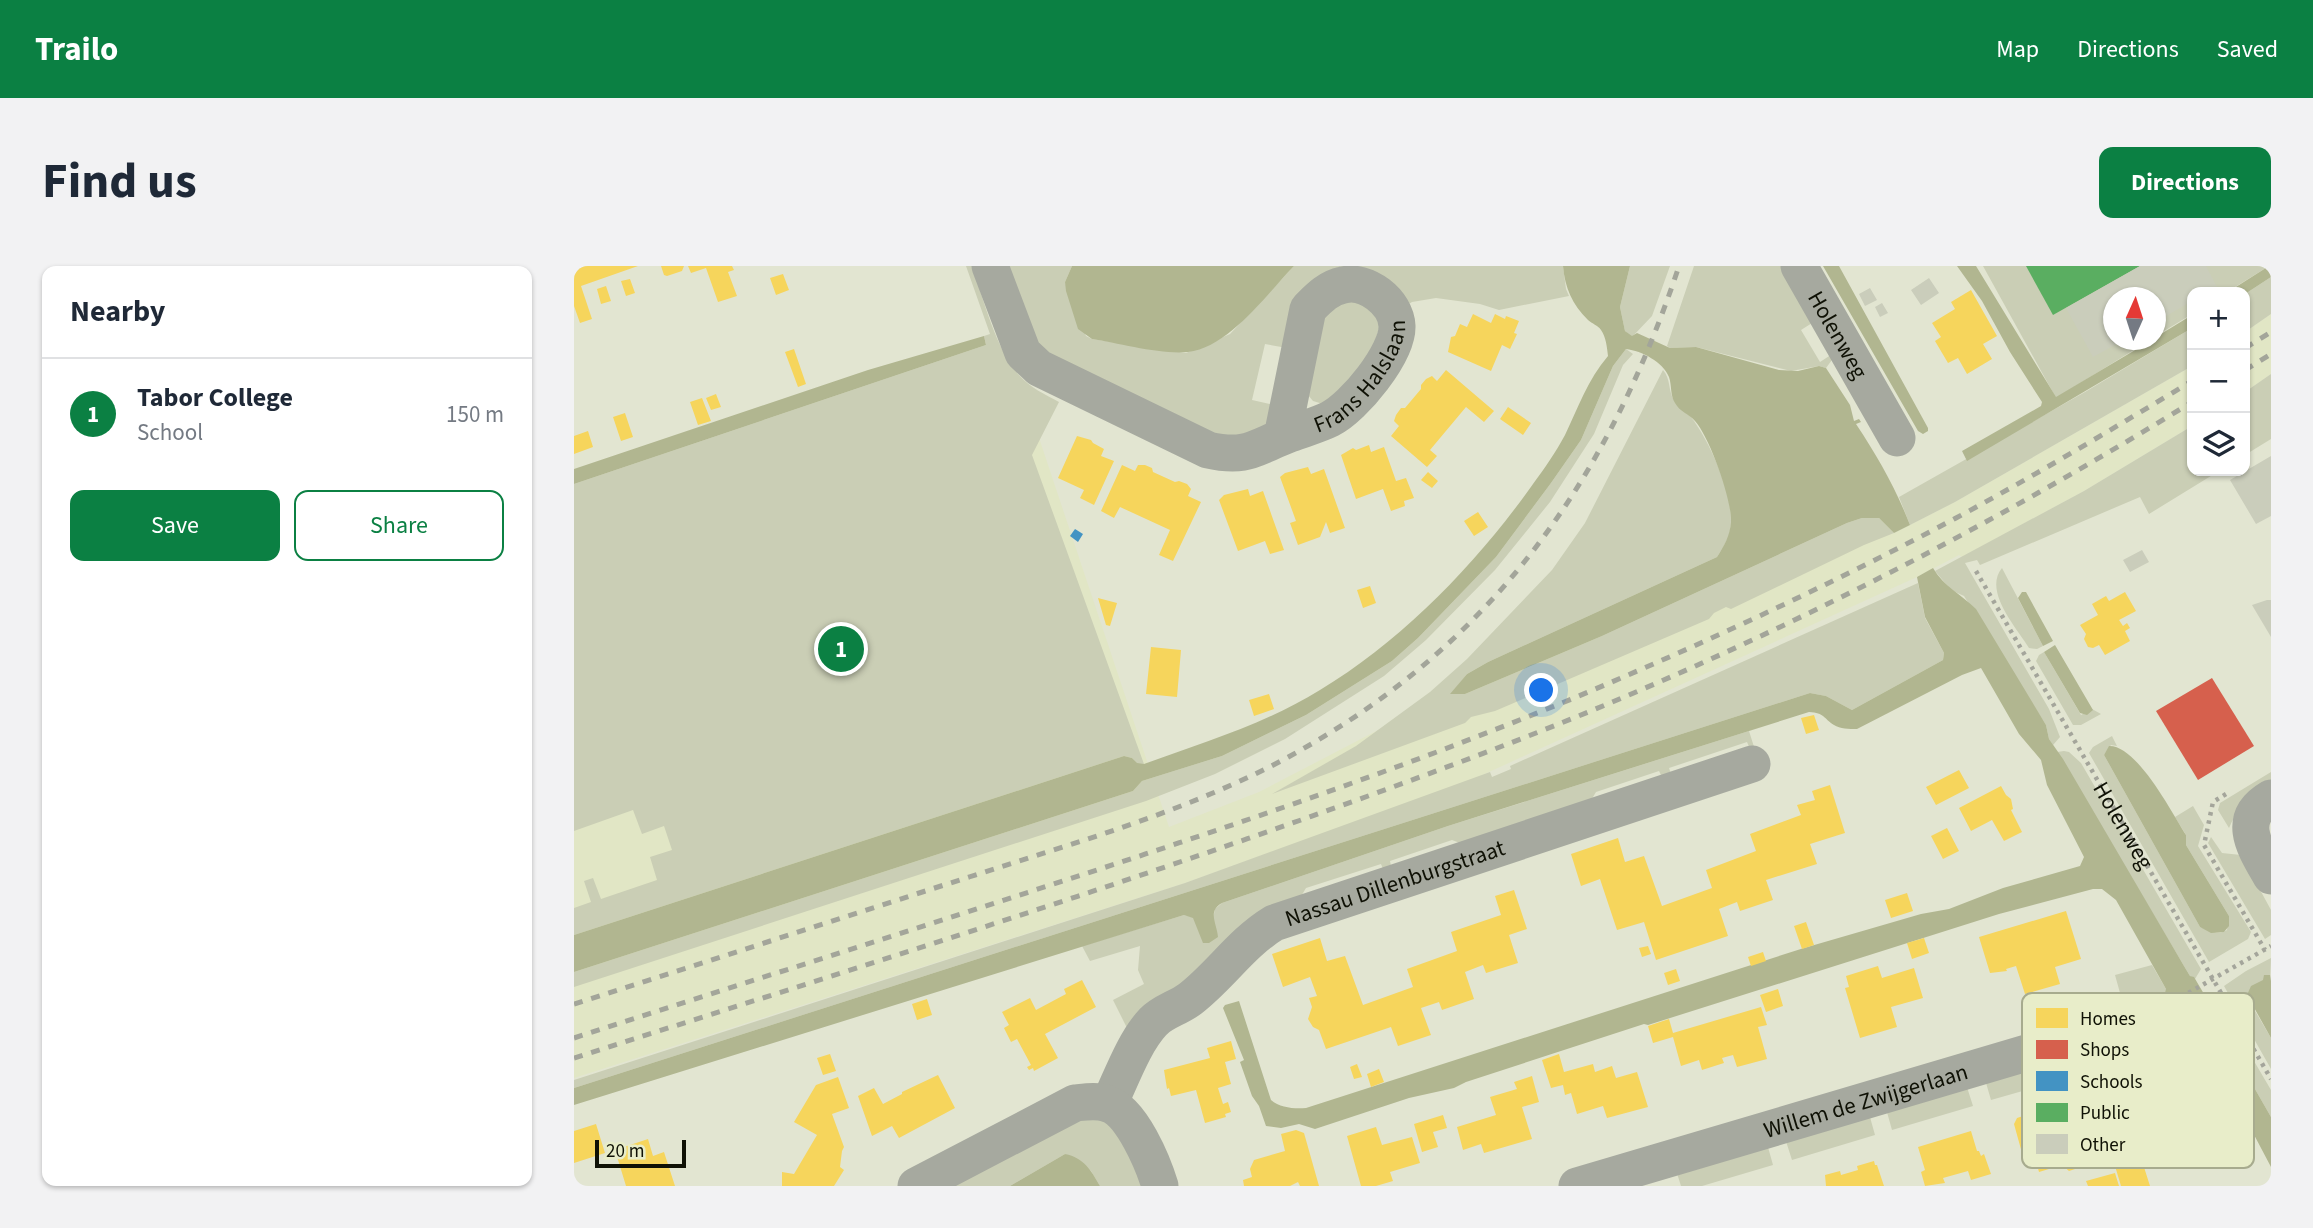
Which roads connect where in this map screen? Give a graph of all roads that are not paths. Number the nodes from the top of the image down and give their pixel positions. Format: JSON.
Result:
{"nodes":[{"id":1,"x":990,"y":266,"type":"edge"},
{"id":2,"x":1799,"y":266,"type":"edge"},
{"id":3,"x":1282,"y":437,"type":"dead end"},
{"id":4,"x":1897,"y":438,"type":"dead end"},
{"id":5,"x":1752,"y":764,"type":"dead end"},
{"id":6,"x":2271,"y":797,"type":"edge"},
{"id":7,"x":2271,"y":874,"type":"edge"},
{"id":8,"x":2022,"y":1054,"type":"edge"},
{"id":9,"x":1109,"y":1104,"type":"junction"},
{"id":10,"x":916,"y":1186,"type":"edge"},
{"id":11,"x":1160,"y":1186,"type":"edge"},
{"id":12,"x":1577,"y":1186,"type":"edge"}],
"edges":[{"from":1,"to":3,"type":"street","name":"Frans Halslaan"},
{"from":2,"to":4,"type":"street","name":"Holenweg"},
{"from":5,"to":9,"type":"street","name":"Nassau Dillenburgstraat"},
{"from":6,"to":7,"type":"street"},
{"from":8,"to":12,"type":"street","name":"Willem de Zwijgerlaan"},
{"from":9,"to":10,"type":"street"},
{"from":9,"to":11,"type":"street"}]}
